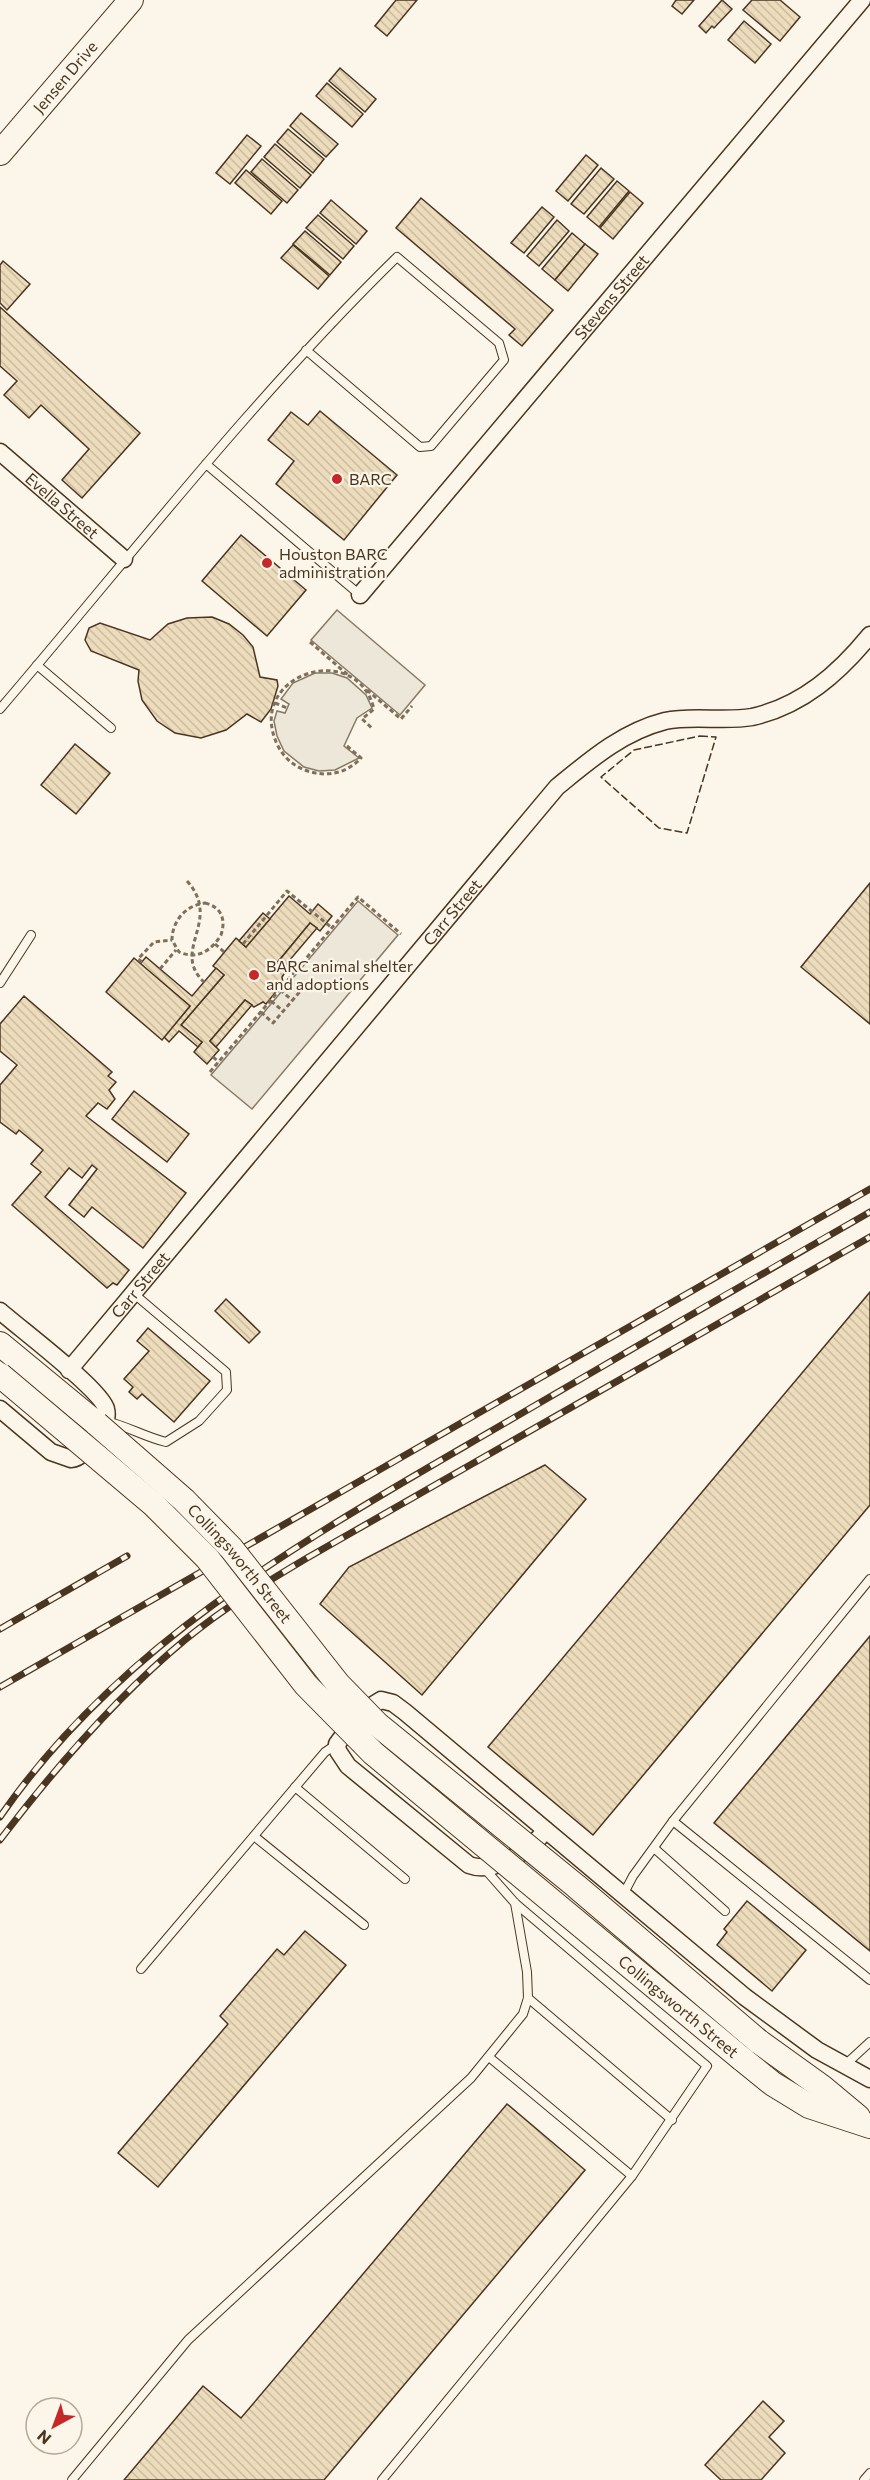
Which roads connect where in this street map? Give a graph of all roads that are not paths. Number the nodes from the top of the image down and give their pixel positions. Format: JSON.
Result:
{"nodes":[{"id":1,"x":131,"y":0,"type":"edge"},
{"id":2,"x":862,"y":0,"type":"edge"},
{"id":3,"x":0,"y":153,"type":"edge"},
{"id":4,"x":306,"y":350,"type":"junction"},
{"id":5,"x":0,"y":452,"type":"edge"},
{"id":6,"x":206,"y":464,"type":"junction"},
{"id":7,"x":124,"y":559,"type":"junction"},
{"id":8,"x":360,"y":595,"type":"joint"},
{"id":9,"x":870,"y":635,"type":"edge"},
{"id":10,"x":37,"y":665,"type":"junction"},
{"id":11,"x":0,"y":710,"type":"edge"},
{"id":12,"x":111,"y":728,"type":"dead end"},
{"id":13,"x":32,"y":935,"type":"dead end"},
{"id":14,"x":0,"y":983,"type":"edge"},
{"id":15,"x":133,"y":1293,"type":"junction"},
{"id":16,"x":0,"y":1311,"type":"edge"},
{"id":17,"x":0,"y":1344,"type":"edge"},
{"id":18,"x":69,"y":1370,"type":"junction"},
{"id":19,"x":0,"y":1375,"type":"edge"},
{"id":20,"x":0,"y":1409,"type":"edge"},
{"id":21,"x":106,"y":1421,"type":"junction"},
{"id":22,"x":870,"y":1580,"type":"edge"},
{"id":23,"x":337,"y":1744,"type":"junction"},
{"id":24,"x":295,"y":1787,"type":"junction"},
{"id":25,"x":673,"y":1821,"type":"junction"},
{"id":26,"x":546,"y":1830,"type":"junction"},
{"id":27,"x":254,"y":1836,"type":"junction"},
{"id":28,"x":654,"y":1848,"type":"junction"},
{"id":29,"x":484,"y":1868,"type":"junction"},
{"id":30,"x":405,"y":1879,"type":"dead end"},
{"id":31,"x":623,"y":1895,"type":"junction"},
{"id":32,"x":515,"y":1903,"type":"junction"},
{"id":33,"x":725,"y":1911,"type":"dead end"},
{"id":34,"x":364,"y":1925,"type":"dead end"},
{"id":35,"x":141,"y":1969,"type":"dead end"},
{"id":36,"x":870,"y":1980,"type":"edge"},
{"id":37,"x":528,"y":1998,"type":"junction"},
{"id":38,"x":870,"y":2042,"type":"edge"},
{"id":39,"x":489,"y":2057,"type":"junction"},
{"id":40,"x":844,"y":2066,"type":"junction"},
{"id":41,"x":870,"y":2079,"type":"edge"},
{"id":42,"x":672,"y":2120,"type":"junction"},
{"id":43,"x":870,"y":2126,"type":"edge"},
{"id":44,"x":632,"y":2176,"type":"junction"},
{"id":45,"x":870,"y":2473,"type":"edge"},
{"id":46,"x":72,"y":2480,"type":"edge"},
{"id":47,"x":382,"y":2480,"type":"edge"},
{"id":48,"x":864,"y":2480,"type":"edge"}],
"edges":[{"from":1,"to":3,"type":"main road","name":"Jensen Drive"},
{"from":2,"to":8,"type":"street","name":"Stevens Street"},
{"from":4,"to":4,"type":"lane"},
{"from":4,"to":6,"type":"lane"},
{"from":5,"to":7,"type":"street","name":"Evella Street"},
{"from":6,"to":7,"type":"lane"},
{"from":6,"to":8,"type":"lane"},
{"from":7,"to":10,"type":"lane"},
{"from":9,"to":15,"type":"street","name":"Carr Street"},
{"from":10,"to":11,"type":"lane"},
{"from":10,"to":12,"type":"lane"},
{"from":13,"to":14,"type":"lane"},
{"from":15,"to":18,"type":"street","name":"Carr Street"},
{"from":15,"to":21,"type":"lane"},
{"from":16,"to":18,"type":"street"},
{"from":17,"to":43,"type":"main road","name":"Collingsworth Street","bridge":true},
{"from":18,"to":21,"type":"street"},
{"from":19,"to":43,"type":"main road","name":"Collingsworth Street","bridge":true},
{"from":20,"to":21,"type":"street"},
{"from":22,"to":25,"type":"lane"},
{"from":23,"to":24,"type":"lane"},
{"from":23,"to":26,"type":"street"},
{"from":23,"to":29,"type":"street"},
{"from":24,"to":27,"type":"lane"},
{"from":24,"to":30,"type":"lane"},
{"from":25,"to":28,"type":"lane"},
{"from":25,"to":36,"type":"lane"},
{"from":26,"to":29,"type":"street"},
{"from":26,"to":31,"type":"street"},
{"from":27,"to":34,"type":"lane"},
{"from":27,"to":35,"type":"lane"},
{"from":28,"to":31,"type":"lane"},
{"from":28,"to":33,"type":"lane"},
{"from":29,"to":32,"type":"lane"},
{"from":31,"to":40,"type":"street"},
{"from":32,"to":37,"type":"lane"},
{"from":32,"to":42,"type":"lane"},
{"from":37,"to":39,"type":"lane"},
{"from":37,"to":42,"type":"lane"},
{"from":38,"to":40,"type":"lane"},
{"from":39,"to":44,"type":"lane"},
{"from":39,"to":46,"type":"lane"},
{"from":40,"to":41,"type":"street"},
{"from":42,"to":44,"type":"lane"},
{"from":44,"to":47,"type":"lane"},
{"from":45,"to":48,"type":"lane"}]}
